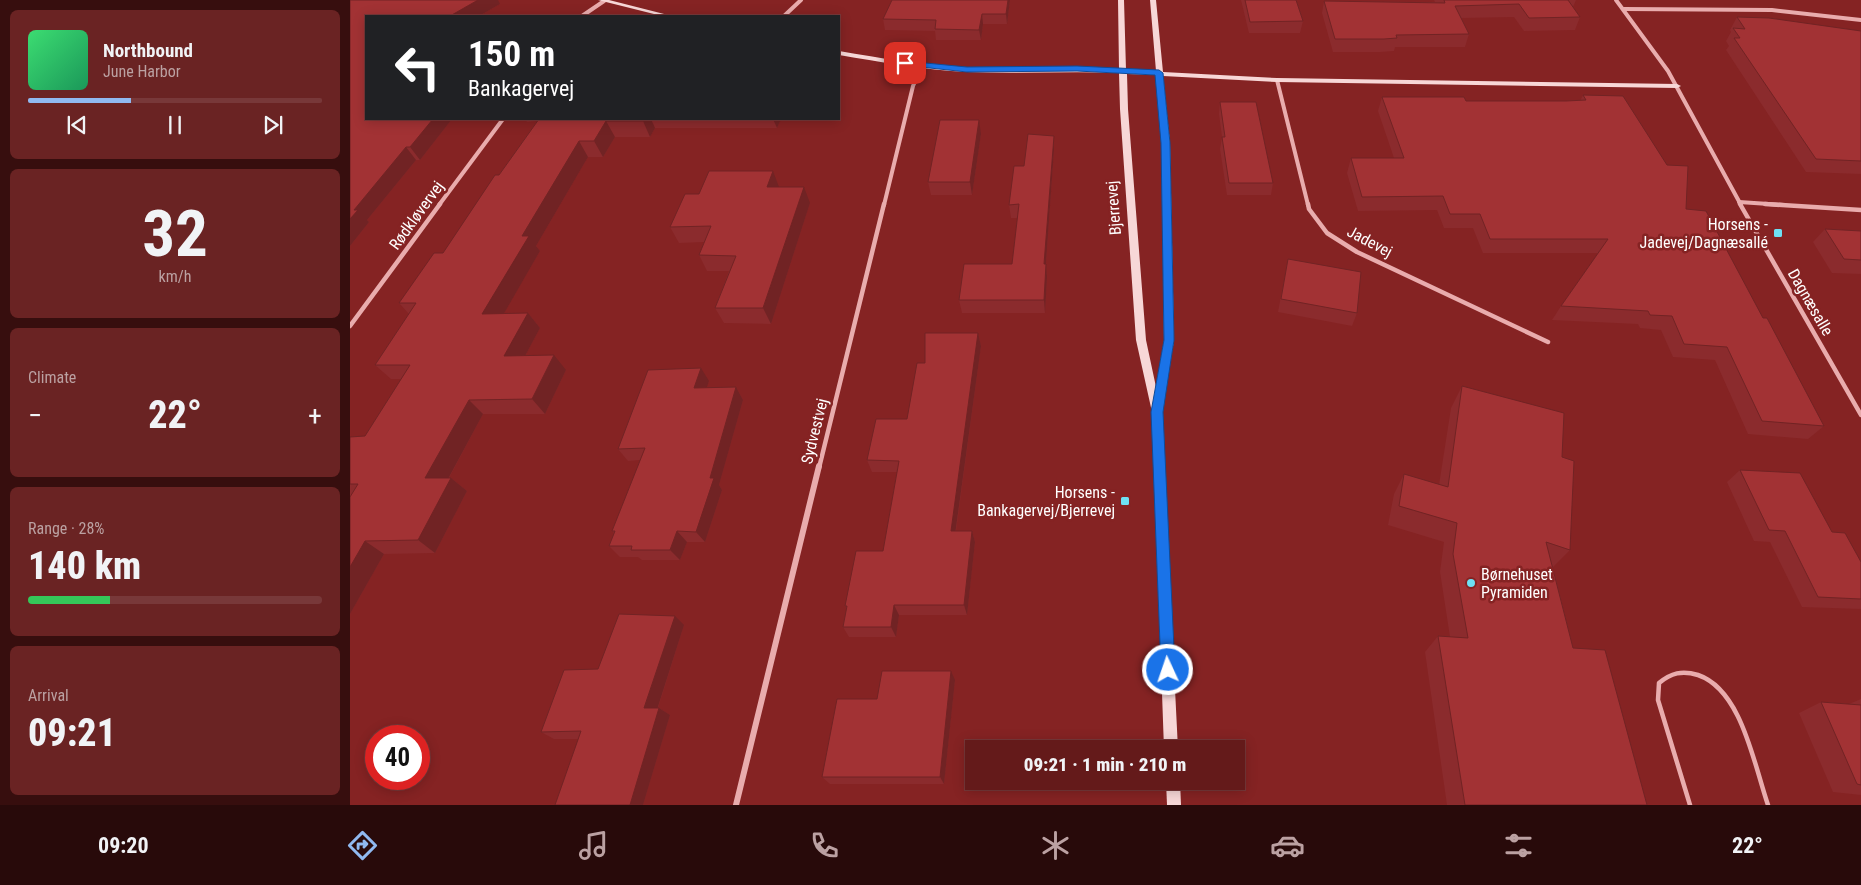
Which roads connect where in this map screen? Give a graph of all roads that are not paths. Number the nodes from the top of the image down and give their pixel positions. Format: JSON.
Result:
{"nodes":[{"id":1,"x":602,"y":0,"type":"edge"},
{"id":2,"x":801,"y":0,"type":"edge"},
{"id":3,"x":1121,"y":0,"type":"edge"},
{"id":4,"x":1153,"y":0,"type":"edge"},
{"id":5,"x":1616,"y":0,"type":"edge"},
{"id":6,"x":1624,"y":9,"type":"junction"},
{"id":7,"x":583,"y":15,"type":"edge"},
{"id":8,"x":665,"y":15,"type":"edge"},
{"id":9,"x":785,"y":15,"type":"edge"},
{"id":10,"x":1861,"y":20,"type":"edge"},
{"id":11,"x":840,"y":53,"type":"edge"},
{"id":12,"x":922,"y":66,"type":"junction"},
{"id":13,"x":1122,"y":70,"type":"junction"},
{"id":14,"x":1159,"y":73,"type":"junction"},
{"id":15,"x":1277,"y":80,"type":"junction"},
{"id":16,"x":1677,"y":86,"type":"junction"},
{"id":17,"x":501,"y":120,"type":"edge"},
{"id":18,"x":1739,"y":202,"type":"junction"},
{"id":19,"x":1861,"y":210,"type":"edge"},
{"id":20,"x":350,"y":326,"type":"edge"},
{"id":21,"x":1548,"y":342,"type":"dead end"},
{"id":22,"x":1157,"y":412,"type":"junction"},
{"id":23,"x":1861,"y":415,"type":"edge"},
{"id":24,"x":1171,"y":740,"type":"edge"},
{"id":25,"x":1173,"y":790,"type":"edge"},
{"id":26,"x":736,"y":805,"type":"edge"},
{"id":27,"x":1174,"y":805,"type":"edge"},
{"id":28,"x":1690,"y":805,"type":"edge"},
{"id":29,"x":1768,"y":805,"type":"edge"}],
"edges":[{"from":1,"to":7,"type":"street"},
{"from":1,"to":8,"type":"street"},
{"from":2,"to":9,"type":"street"},
{"from":3,"to":13,"type":"street","name":"Bjerrevej"},
{"from":4,"to":14,"type":"street","name":"Bjerrevej"},
{"from":5,"to":6,"type":"street","name":"Dagnæsalle"},
{"from":6,"to":10,"type":"street"},
{"from":6,"to":16,"type":"street","name":"Dagnæsalle"},
{"from":11,"to":12,"type":"street"},
{"from":12,"to":13,"type":"street"},
{"from":12,"to":26,"type":"street","name":"Sydvestvej"},
{"from":13,"to":14,"type":"street"},
{"from":13,"to":22,"type":"street","name":"Bjerrevej"},
{"from":14,"to":15,"type":"street"},
{"from":14,"to":22,"type":"street","name":"Bjerrevej"},
{"from":15,"to":16,"type":"street"},
{"from":15,"to":21,"type":"street","name":"Jadevej"},
{"from":16,"to":18,"type":"street","name":"Dagnæsalle"},
{"from":17,"to":20,"type":"street","name":"Rødkløvervej"},
{"from":18,"to":19,"type":"street"},
{"from":18,"to":23,"type":"street","name":"Dagnæsalle"},
{"from":22,"to":24,"type":"street","name":"Bjerrevej"},
{"from":25,"to":27,"type":"street"},
{"from":28,"to":29,"type":"lane"}]}
